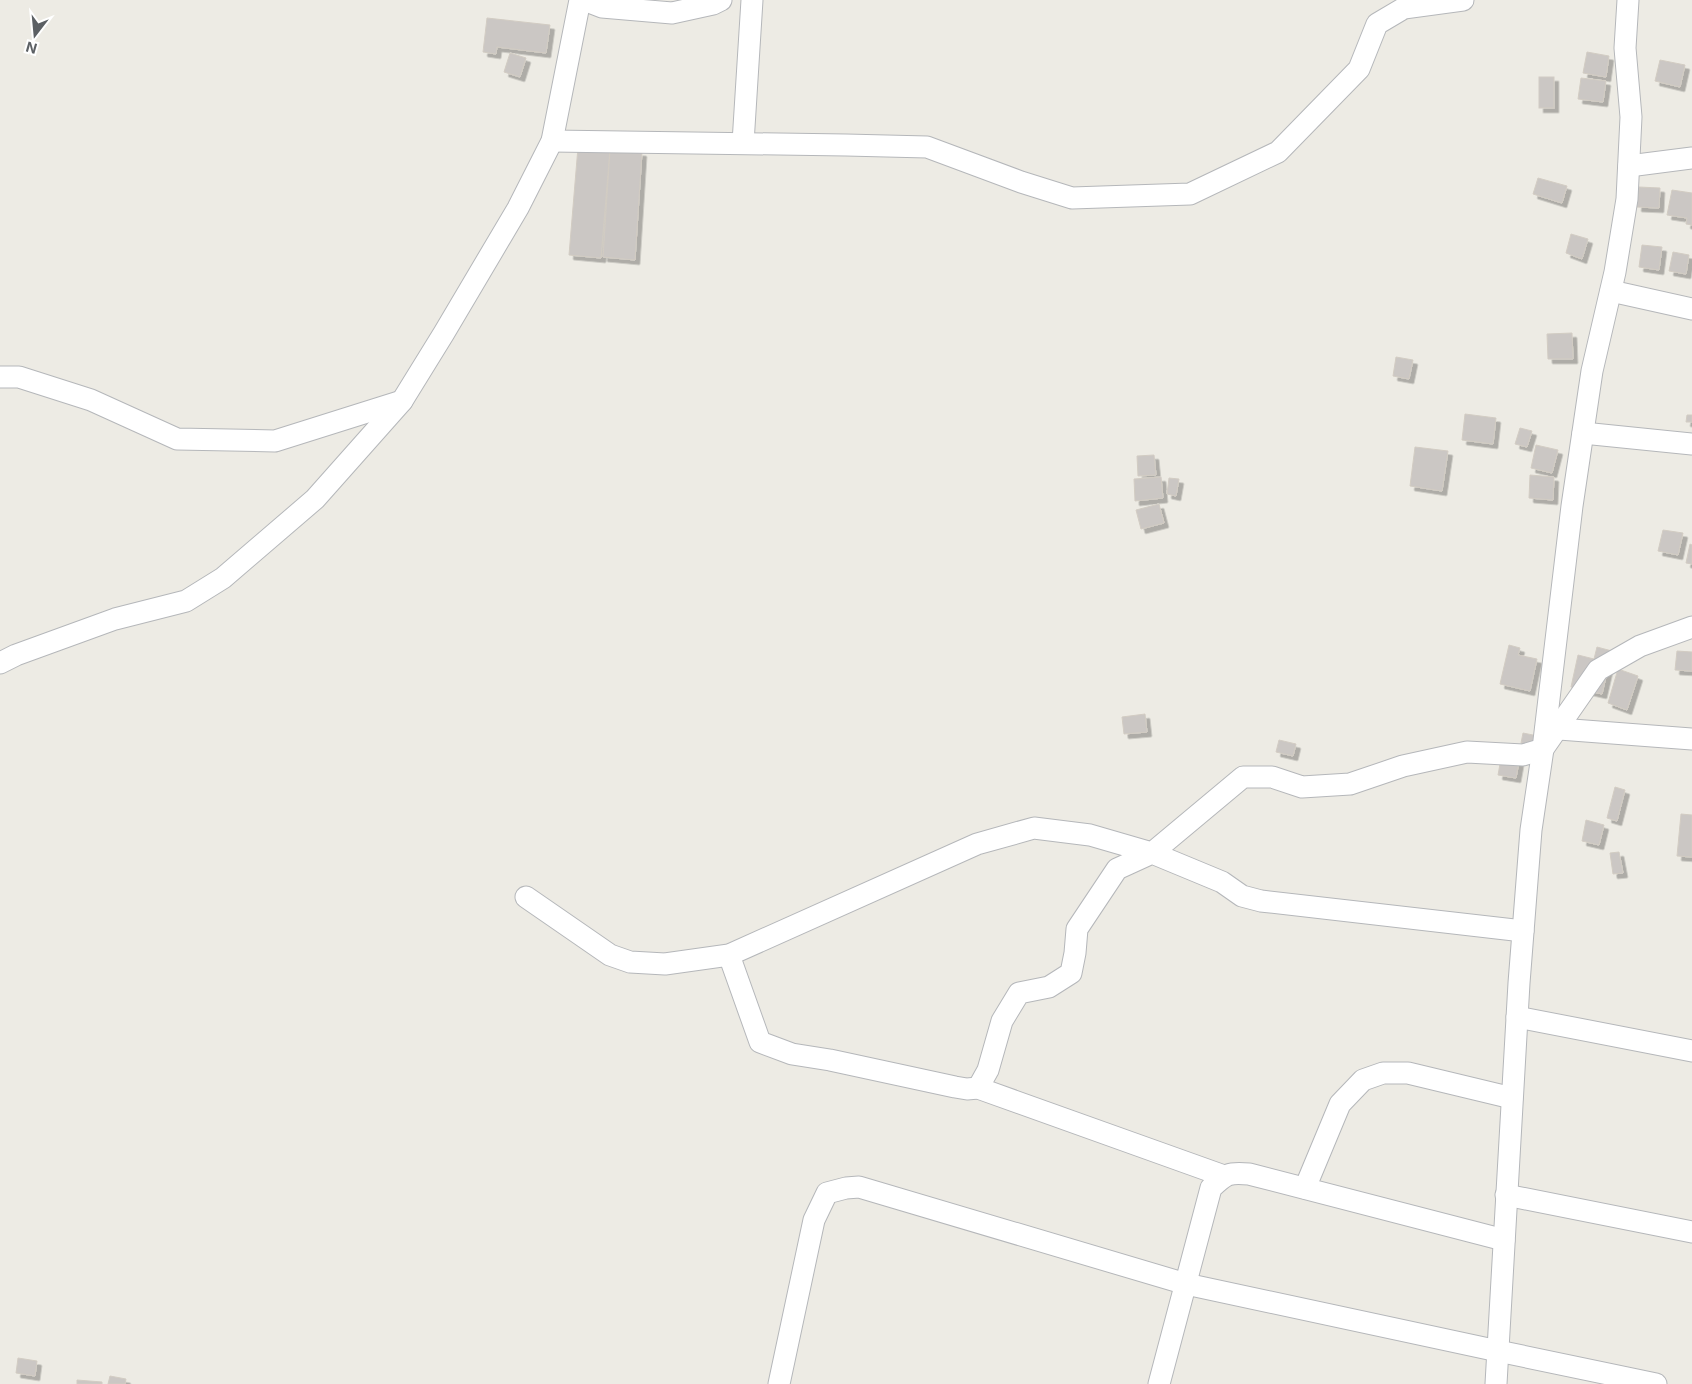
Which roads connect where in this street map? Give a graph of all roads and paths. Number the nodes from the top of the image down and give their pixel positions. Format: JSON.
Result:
{"nodes":[{"id":1,"x":582,"y":0,"type":"edge"},
{"id":2,"x":752,"y":0,"type":"edge"},
{"id":3,"x":1462,"y":0,"type":"edge"},
{"id":4,"x":1628,"y":0,"type":"edge"},
{"id":5,"x":715,"y":1,"type":"edge"},
{"id":6,"x":552,"y":142,"type":"junction"},
{"id":7,"x":744,"y":143,"type":"junction"},
{"id":8,"x":1692,"y":158,"type":"edge"},
{"id":9,"x":1628,"y":166,"type":"junction"},
{"id":10,"x":1611,"y":291,"type":"junction"},
{"id":11,"x":1692,"y":309,"type":"edge"},
{"id":12,"x":0,"y":377,"type":"edge"},
{"id":13,"x":402,"y":401,"type":"junction"},
{"id":14,"x":1583,"y":433,"type":"junction"},
{"id":15,"x":1692,"y":444,"type":"edge"},
{"id":16,"x":1692,"y":627,"type":"edge"},
{"id":17,"x":0,"y":663,"type":"edge"},
{"id":18,"x":1552,"y":728,"type":"junction"},
{"id":19,"x":1692,"y":739,"type":"edge"},
{"id":20,"x":1543,"y":749,"type":"junction"},
{"id":21,"x":1152,"y":853,"type":"junction"},
{"id":22,"x":526,"y":897,"type":"dead end"},
{"id":23,"x":1522,"y":931,"type":"junction"},
{"id":24,"x":729,"y":955,"type":"junction"},
{"id":25,"x":1517,"y":1016,"type":"junction"},
{"id":26,"x":1692,"y":1051,"type":"edge"},
{"id":27,"x":978,"y":1088,"type":"junction"},
{"id":28,"x":1512,"y":1098,"type":"junction"},
{"id":29,"x":1224,"y":1176,"type":"junction"},
{"id":30,"x":1305,"y":1188,"type":"junction"},
{"id":31,"x":1506,"y":1195,"type":"junction"},
{"id":32,"x":1692,"y":1232,"type":"edge"},
{"id":33,"x":1504,"y":1240,"type":"junction"},
{"id":34,"x":1186,"y":1284,"type":"junction"},
{"id":35,"x":1498,"y":1351,"type":"junction"},
{"id":36,"x":779,"y":1384,"type":"edge"},
{"id":37,"x":1159,"y":1384,"type":"edge"},
{"id":38,"x":1496,"y":1384,"type":"edge"},
{"id":39,"x":1656,"y":1384,"type":"edge"}],
"edges":[{"from":1,"to":5,"type":"street"},
{"from":1,"to":6,"type":"street"},
{"from":2,"to":7,"type":"street"},
{"from":3,"to":7,"type":"street"},
{"from":4,"to":9,"type":"street"},
{"from":6,"to":7,"type":"street"},
{"from":6,"to":13,"type":"street"},
{"from":8,"to":9,"type":"street"},
{"from":9,"to":10,"type":"street"},
{"from":10,"to":11,"type":"street"},
{"from":10,"to":14,"type":"street"},
{"from":12,"to":13,"type":"street"},
{"from":13,"to":17,"type":"street"},
{"from":14,"to":15,"type":"street"},
{"from":14,"to":18,"type":"street"},
{"from":16,"to":18,"type":"street"},
{"from":18,"to":19,"type":"street"},
{"from":18,"to":20,"type":"street"},
{"from":20,"to":21,"type":"street"},
{"from":20,"to":23,"type":"street"},
{"from":21,"to":23,"type":"street"},
{"from":21,"to":24,"type":"street"},
{"from":21,"to":27,"type":"street"},
{"from":22,"to":24,"type":"street"},
{"from":23,"to":25,"type":"street"},
{"from":24,"to":27,"type":"street"},
{"from":25,"to":26,"type":"street"},
{"from":25,"to":28,"type":"street"},
{"from":27,"to":29,"type":"street"},
{"from":28,"to":30,"type":"street"},
{"from":28,"to":31,"type":"street"},
{"from":29,"to":30,"type":"street"},
{"from":29,"to":34,"type":"street"},
{"from":30,"to":33,"type":"street"},
{"from":31,"to":32,"type":"street"},
{"from":31,"to":33,"type":"street"},
{"from":33,"to":35,"type":"street"},
{"from":34,"to":35,"type":"street"},
{"from":34,"to":36,"type":"street"},
{"from":34,"to":37,"type":"street"},
{"from":35,"to":38,"type":"street"},
{"from":35,"to":39,"type":"street"}]}
